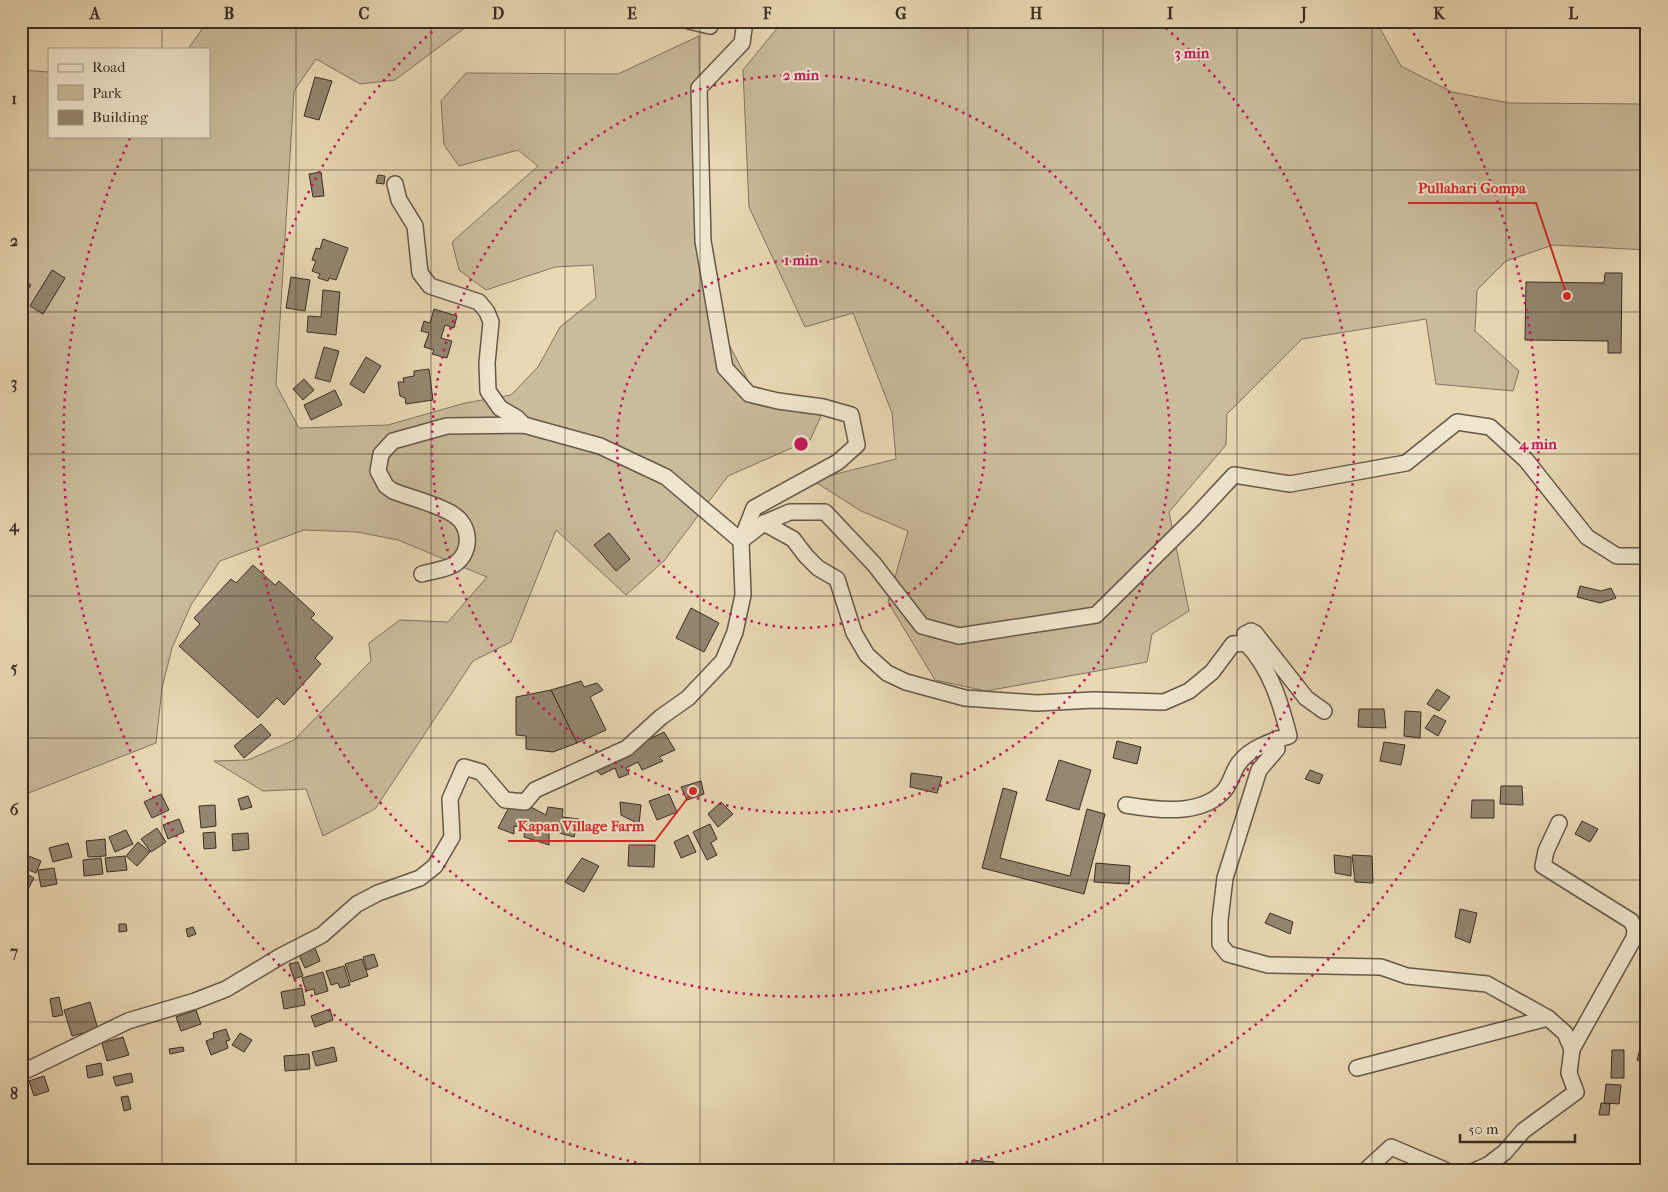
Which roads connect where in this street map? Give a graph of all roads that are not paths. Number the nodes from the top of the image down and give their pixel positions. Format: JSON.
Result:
{"nodes":[{"id":1,"x":690,"y":21,"type":"edge"},
{"id":2,"x":713,"y":21,"type":"edge"},
{"id":3,"x":745,"y":21,"type":"edge"},
{"id":4,"x":395,"y":184,"type":"dead end"},
{"id":5,"x":524,"y":425,"type":"junction"},
{"id":6,"x":764,"y":524,"type":"junction"},
{"id":7,"x":740,"y":540,"type":"junction"},
{"id":8,"x":1647,"y":556,"type":"edge"},
{"id":9,"x":422,"y":574,"type":"dead end"},
{"id":10,"x":1246,"y":643,"type":"junction"},
{"id":11,"x":1324,"y":711,"type":"dead end"},
{"id":12,"x":1276,"y":739,"type":"junction"},
{"id":13,"x":1126,"y":805,"type":"dead end"},
{"id":14,"x":1559,"y":823,"type":"dead end"},
{"id":15,"x":1548,"y":1018,"type":"junction"},
{"id":16,"x":1572,"y":1049,"type":"junction"},
{"id":17,"x":1357,"y":1068,"type":"dead end"},
{"id":18,"x":21,"y":1073,"type":"edge"},
{"id":19,"x":1485,"y":1169,"type":"edge"},
{"id":20,"x":1365,"y":1171,"type":"edge"},
{"id":21,"x":1447,"y":1171,"type":"edge"}],
"edges":[{"from":1,"to":2,"type":"street"},
{"from":3,"to":7,"type":"street"},
{"from":4,"to":5,"type":"street"},
{"from":5,"to":7,"type":"street"},
{"from":5,"to":9,"type":"street"},
{"from":6,"to":7,"type":"street"},
{"from":6,"to":8,"type":"street"},
{"from":6,"to":10,"type":"street"},
{"from":7,"to":18,"type":"street"},
{"from":10,"to":11,"type":"street"},
{"from":10,"to":12,"type":"street"},
{"from":12,"to":13,"type":"street"},
{"from":12,"to":15,"type":"street"},
{"from":14,"to":16,"type":"street"},
{"from":15,"to":16,"type":"street"},
{"from":15,"to":17,"type":"street"},
{"from":16,"to":19,"type":"street"},
{"from":20,"to":21,"type":"street"}]}
